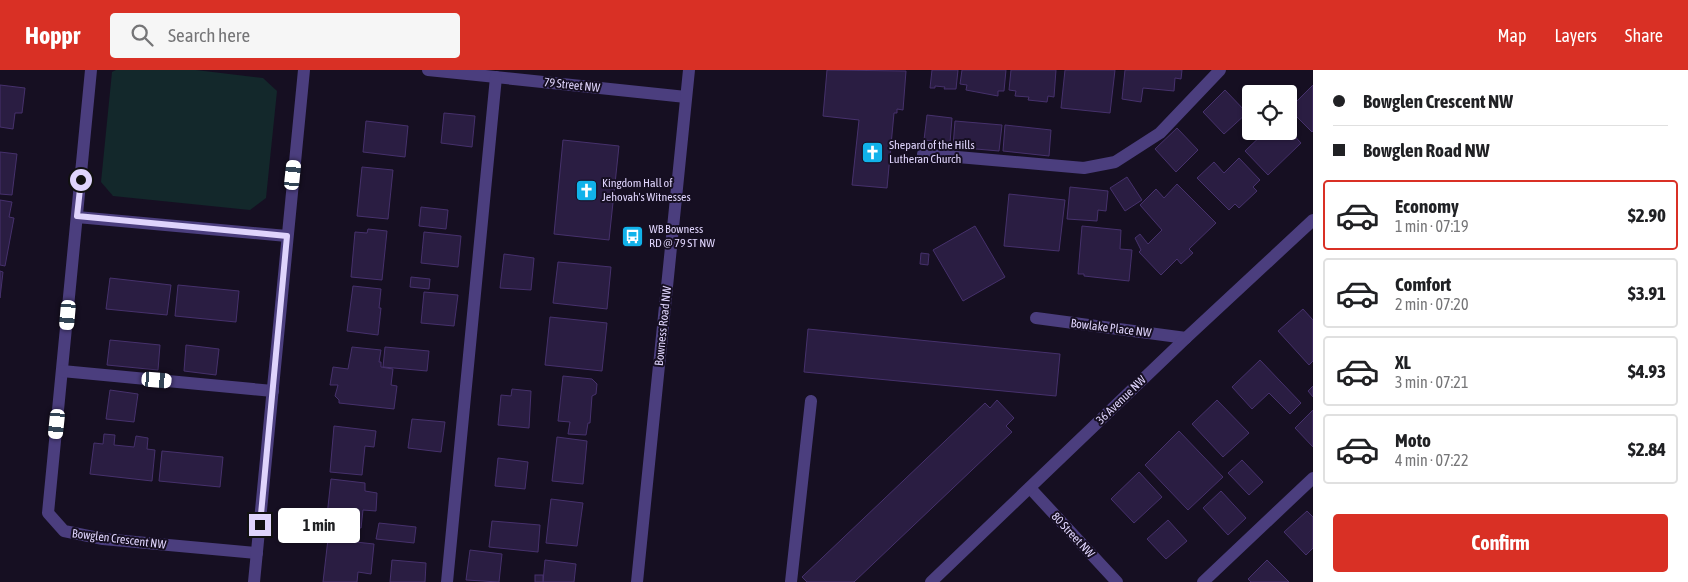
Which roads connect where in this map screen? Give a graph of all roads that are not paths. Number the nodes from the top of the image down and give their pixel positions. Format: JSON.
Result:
{"nodes":[{"id":1,"x":91,"y":70,"type":"edge"},
{"id":2,"x":304,"y":70,"type":"edge"},
{"id":3,"x":428,"y":70,"type":"edge"},
{"id":4,"x":689,"y":70,"type":"edge"},
{"id":5,"x":1220,"y":70,"type":"edge"},
{"id":6,"x":496,"y":77,"type":"junction"},
{"id":7,"x":686,"y":97,"type":"junction"},
{"id":8,"x":923,"y":154,"type":"dead end"},
{"id":9,"x":77,"y":216,"type":"junction"},
{"id":10,"x":1313,"y":220,"type":"edge"},
{"id":11,"x":287,"y":236,"type":"junction"},
{"id":12,"x":1036,"y":318,"type":"dead end"},
{"id":13,"x":1186,"y":338,"type":"junction"},
{"id":14,"x":62,"y":371,"type":"junction"},
{"id":15,"x":273,"y":391,"type":"junction"},
{"id":16,"x":811,"y":401,"type":"dead end"},
{"id":17,"x":1313,"y":478,"type":"edge"},
{"id":18,"x":1030,"y":488,"type":"junction"},
{"id":19,"x":257,"y":553,"type":"junction"},
{"id":20,"x":254,"y":582,"type":"edge"},
{"id":21,"x":447,"y":582,"type":"edge"},
{"id":22,"x":637,"y":582,"type":"edge"},
{"id":23,"x":790,"y":582,"type":"edge"},
{"id":24,"x":931,"y":582,"type":"edge"},
{"id":25,"x":1117,"y":582,"type":"edge"},
{"id":26,"x":1203,"y":582,"type":"edge"}],
"edges":[{"from":1,"to":9,"type":"street","name":"Bowglen Crescent NW"},
{"from":2,"to":11,"type":"street"},
{"from":3,"to":6,"type":"street","name":"79 Street NW"},
{"from":4,"to":7,"type":"street","name":"Bowness Road NW"},
{"from":5,"to":8,"type":"street"},
{"from":6,"to":7,"type":"street","name":"79 Street NW"},
{"from":6,"to":21,"type":"street"},
{"from":7,"to":22,"type":"street","name":"Bowness Road NW"},
{"from":9,"to":11,"type":"street"},
{"from":9,"to":14,"type":"street","name":"Bowglen Crescent NW"},
{"from":10,"to":13,"type":"street","name":"36 Avenue NW"},
{"from":11,"to":15,"type":"street"},
{"from":12,"to":13,"type":"street","name":"Bowlake Place NW"},
{"from":13,"to":18,"type":"street","name":"36 Avenue NW"},
{"from":14,"to":15,"type":"street"},
{"from":14,"to":19,"type":"street","name":"Bowglen Crescent NW"},
{"from":15,"to":19,"type":"street"},
{"from":16,"to":23,"type":"street"},
{"from":17,"to":26,"type":"street"},
{"from":18,"to":24,"type":"street","name":"36 Avenue NW"},
{"from":18,"to":25,"type":"street","name":"80 Street NW"},
{"from":19,"to":20,"type":"street"}]}
